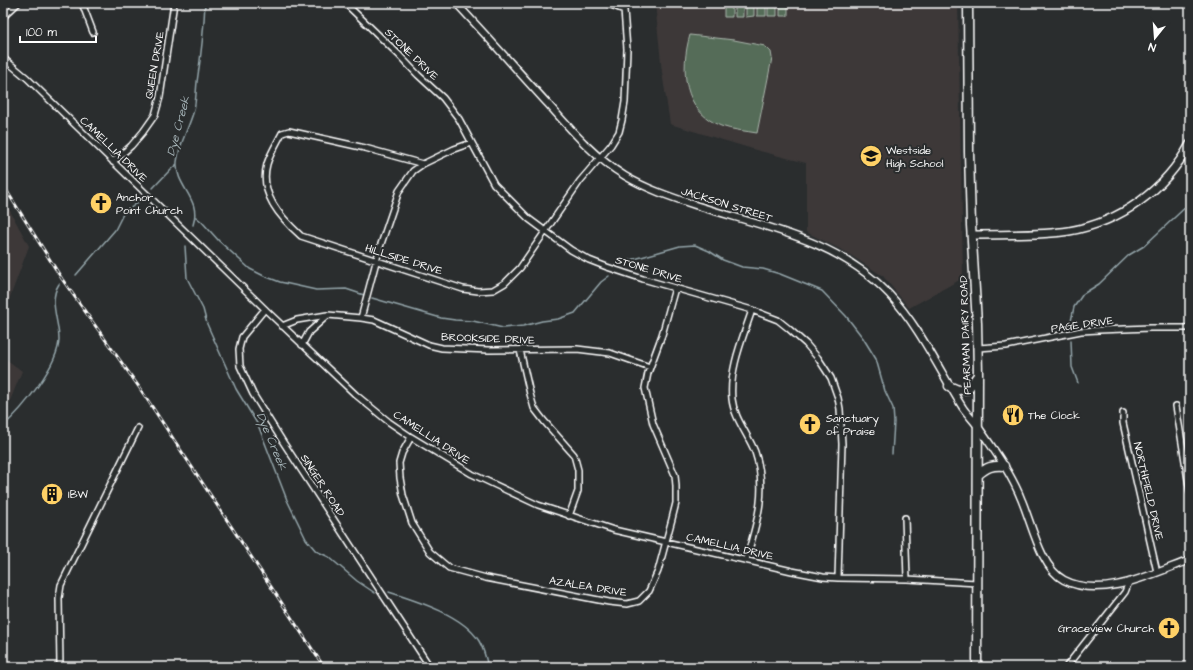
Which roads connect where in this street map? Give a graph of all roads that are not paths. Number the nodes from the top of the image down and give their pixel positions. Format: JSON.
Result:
{"nodes":[{"id":1,"x":18,"y":3,"type":"edge"},
{"id":2,"x":82,"y":3,"type":"edge"},
{"id":3,"x":174,"y":3,"type":"edge"},
{"id":4,"x":345,"y":3,"type":"edge"},
{"id":5,"x":456,"y":3,"type":"edge"},
{"id":6,"x":606,"y":3,"type":"edge"},
{"id":7,"x":623,"y":3,"type":"edge"},
{"id":8,"x":968,"y":3,"type":"edge"},
{"id":9,"x":624,"y":10,"type":"junction"},
{"id":10,"x":3,"y":17,"type":"edge"},
{"id":11,"x":93,"y":32,"type":"dead end"},
{"id":12,"x":3,"y":58,"type":"edge"},
{"id":13,"x":471,"y":143,"type":"junction"},
{"id":14,"x":1190,"y":144,"type":"edge"},
{"id":15,"x":600,"y":158,"type":"junction"},
{"id":16,"x":113,"y":162,"type":"junction"},
{"id":17,"x":423,"y":164,"type":"junction"},
{"id":18,"x":546,"y":232,"type":"junction"},
{"id":19,"x":972,"y":235,"type":"junction"},
{"id":20,"x":377,"y":261,"type":"junction"},
{"id":21,"x":675,"y":288,"type":"junction"},
{"id":22,"x":265,"y":309,"type":"junction"},
{"id":23,"x":752,"y":310,"type":"junction"},
{"id":24,"x":328,"y":315,"type":"junction"},
{"id":25,"x":361,"y":318,"type":"junction"},
{"id":26,"x":282,"y":326,"type":"junction"},
{"id":27,"x":1190,"y":328,"type":"edge"},
{"id":28,"x":302,"y":345,"type":"junction"},
{"id":29,"x":978,"y":348,"type":"junction"},
{"id":30,"x":520,"y":350,"type":"junction"},
{"id":31,"x":650,"y":367,"type":"junction"},
{"id":32,"x":978,"y":374,"type":"junction"},
{"id":33,"x":949,"y":386,"type":"junction"},
{"id":34,"x":1176,"y":406,"type":"dead end"},
{"id":35,"x":1123,"y":413,"type":"dead end"},
{"id":36,"x":138,"y":428,"type":"dead end"},
{"id":37,"x":978,"y":428,"type":"junction"},
{"id":38,"x":411,"y":437,"type":"junction"},
{"id":39,"x":1004,"y":466,"type":"junction"},
{"id":40,"x":978,"y":475,"type":"junction"},
{"id":41,"x":1190,"y":492,"type":"edge"},
{"id":42,"x":569,"y":516,"type":"junction"},
{"id":43,"x":905,"y":518,"type":"dead end"},
{"id":44,"x":667,"y":542,"type":"junction"},
{"id":45,"x":746,"y":560,"type":"junction"},
{"id":46,"x":1190,"y":560,"type":"edge"},
{"id":47,"x":1157,"y":572,"type":"junction"},
{"id":48,"x":838,"y":578,"type":"junction"},
{"id":49,"x":907,"y":579,"type":"junction"},
{"id":50,"x":1129,"y":582,"type":"junction"},
{"id":51,"x":977,"y":583,"type":"junction"},
{"id":52,"x":60,"y":667,"type":"edge"},
{"id":53,"x":430,"y":667,"type":"edge"},
{"id":54,"x":977,"y":667,"type":"edge"},
{"id":55,"x":1066,"y":667,"type":"edge"}],
"edges":[{"from":1,"to":10,"type":"street"},
{"from":2,"to":11,"type":"street"},
{"from":3,"to":16,"type":"street","name":"QUEEN DRIVE"},
{"from":4,"to":13,"type":"street","name":"STONE DRIVE"},
{"from":5,"to":15,"type":"street","name":"JACKSON STREET"},
{"from":6,"to":9,"type":"street"},
{"from":7,"to":9,"type":"street","name":"HILLSIDE DRIVE"},
{"from":8,"to":19,"type":"highway","name":"PEARMAN DAIRY ROAD"},
{"from":9,"to":15,"type":"street","name":"HILLSIDE DRIVE"},
{"from":12,"to":16,"type":"street","name":"CAMELLIA DRIVE"},
{"from":13,"to":17,"type":"street"},
{"from":13,"to":18,"type":"street","name":"STONE DRIVE"},
{"from":14,"to":19,"type":"main road"},
{"from":15,"to":18,"type":"street","name":"HILLSIDE DRIVE"},
{"from":15,"to":33,"type":"street","name":"JACKSON STREET"},
{"from":16,"to":22,"type":"street","name":"CAMELLIA DRIVE"},
{"from":17,"to":20,"type":"street"},
{"from":17,"to":20,"type":"street","name":"HILLSIDE DRIVE"},
{"from":18,"to":20,"type":"street","name":"HILLSIDE DRIVE"},
{"from":18,"to":21,"type":"street","name":"STONE DRIVE"},
{"from":19,"to":29,"type":"highway","name":"PEARMAN DAIRY ROAD"},
{"from":20,"to":25,"type":"street"},
{"from":21,"to":23,"type":"street","name":"STONE DRIVE"},
{"from":21,"to":31,"type":"street","name":"AZALEA DRIVE"},
{"from":22,"to":26,"type":"street","name":"CAMELLIA DRIVE"},
{"from":22,"to":53,"type":"street","name":"SINGER ROAD"},
{"from":23,"to":45,"type":"street"},
{"from":23,"to":48,"type":"street","name":"STONE DRIVE"},
{"from":24,"to":25,"type":"street","name":"BROOKSIDE DRIVE"},
{"from":24,"to":26,"type":"street","name":"BROOKSIDE DRIVE"},
{"from":24,"to":28,"type":"street"},
{"from":25,"to":30,"type":"street","name":"BROOKSIDE DRIVE"},
{"from":26,"to":28,"type":"street","name":"CAMELLIA DRIVE"},
{"from":27,"to":29,"type":"street","name":"PAGE DRIVE"},
{"from":28,"to":38,"type":"street","name":"CAMELLIA DRIVE"},
{"from":29,"to":32,"type":"highway","name":"PEARMAN DAIRY ROAD"},
{"from":30,"to":31,"type":"street","name":"BROOKSIDE DRIVE"},
{"from":30,"to":42,"type":"street"},
{"from":31,"to":44,"type":"street","name":"AZALEA DRIVE"},
{"from":32,"to":33,"type":"highway"},
{"from":32,"to":37,"type":"highway","name":"PEARMAN DAIRY ROAD"},
{"from":33,"to":37,"type":"street","name":"JACKSON STREET"},
{"from":34,"to":41,"type":"street"},
{"from":35,"to":47,"type":"street","name":"NORTHFIELD DRIVE"},
{"from":36,"to":52,"type":"street"},
{"from":37,"to":39,"type":"street","name":"JACKSON STREET"},
{"from":37,"to":40,"type":"highway","name":"PEARMAN DAIRY ROAD"},
{"from":38,"to":42,"type":"street","name":"CAMELLIA DRIVE"},
{"from":38,"to":44,"type":"street","name":"AZALEA DRIVE"},
{"from":39,"to":40,"type":"highway"},
{"from":39,"to":50,"type":"street","name":"JACKSON STREET"},
{"from":40,"to":51,"type":"highway","name":"PEARMAN DAIRY ROAD"},
{"from":42,"to":44,"type":"street","name":"CAMELLIA DRIVE"},
{"from":43,"to":49,"type":"street"},
{"from":44,"to":45,"type":"street","name":"CAMELLIA DRIVE"},
{"from":45,"to":48,"type":"street","name":"CAMELLIA DRIVE"},
{"from":46,"to":47,"type":"street","name":"JACKSON STREET"},
{"from":47,"to":50,"type":"street","name":"JACKSON STREET"},
{"from":48,"to":49,"type":"street","name":"CAMELLIA DRIVE"},
{"from":49,"to":51,"type":"street","name":"CAMELLIA DRIVE"},
{"from":50,"to":55,"type":"street"},
{"from":51,"to":54,"type":"highway","name":"PEARMAN DAIRY ROAD"}]}
